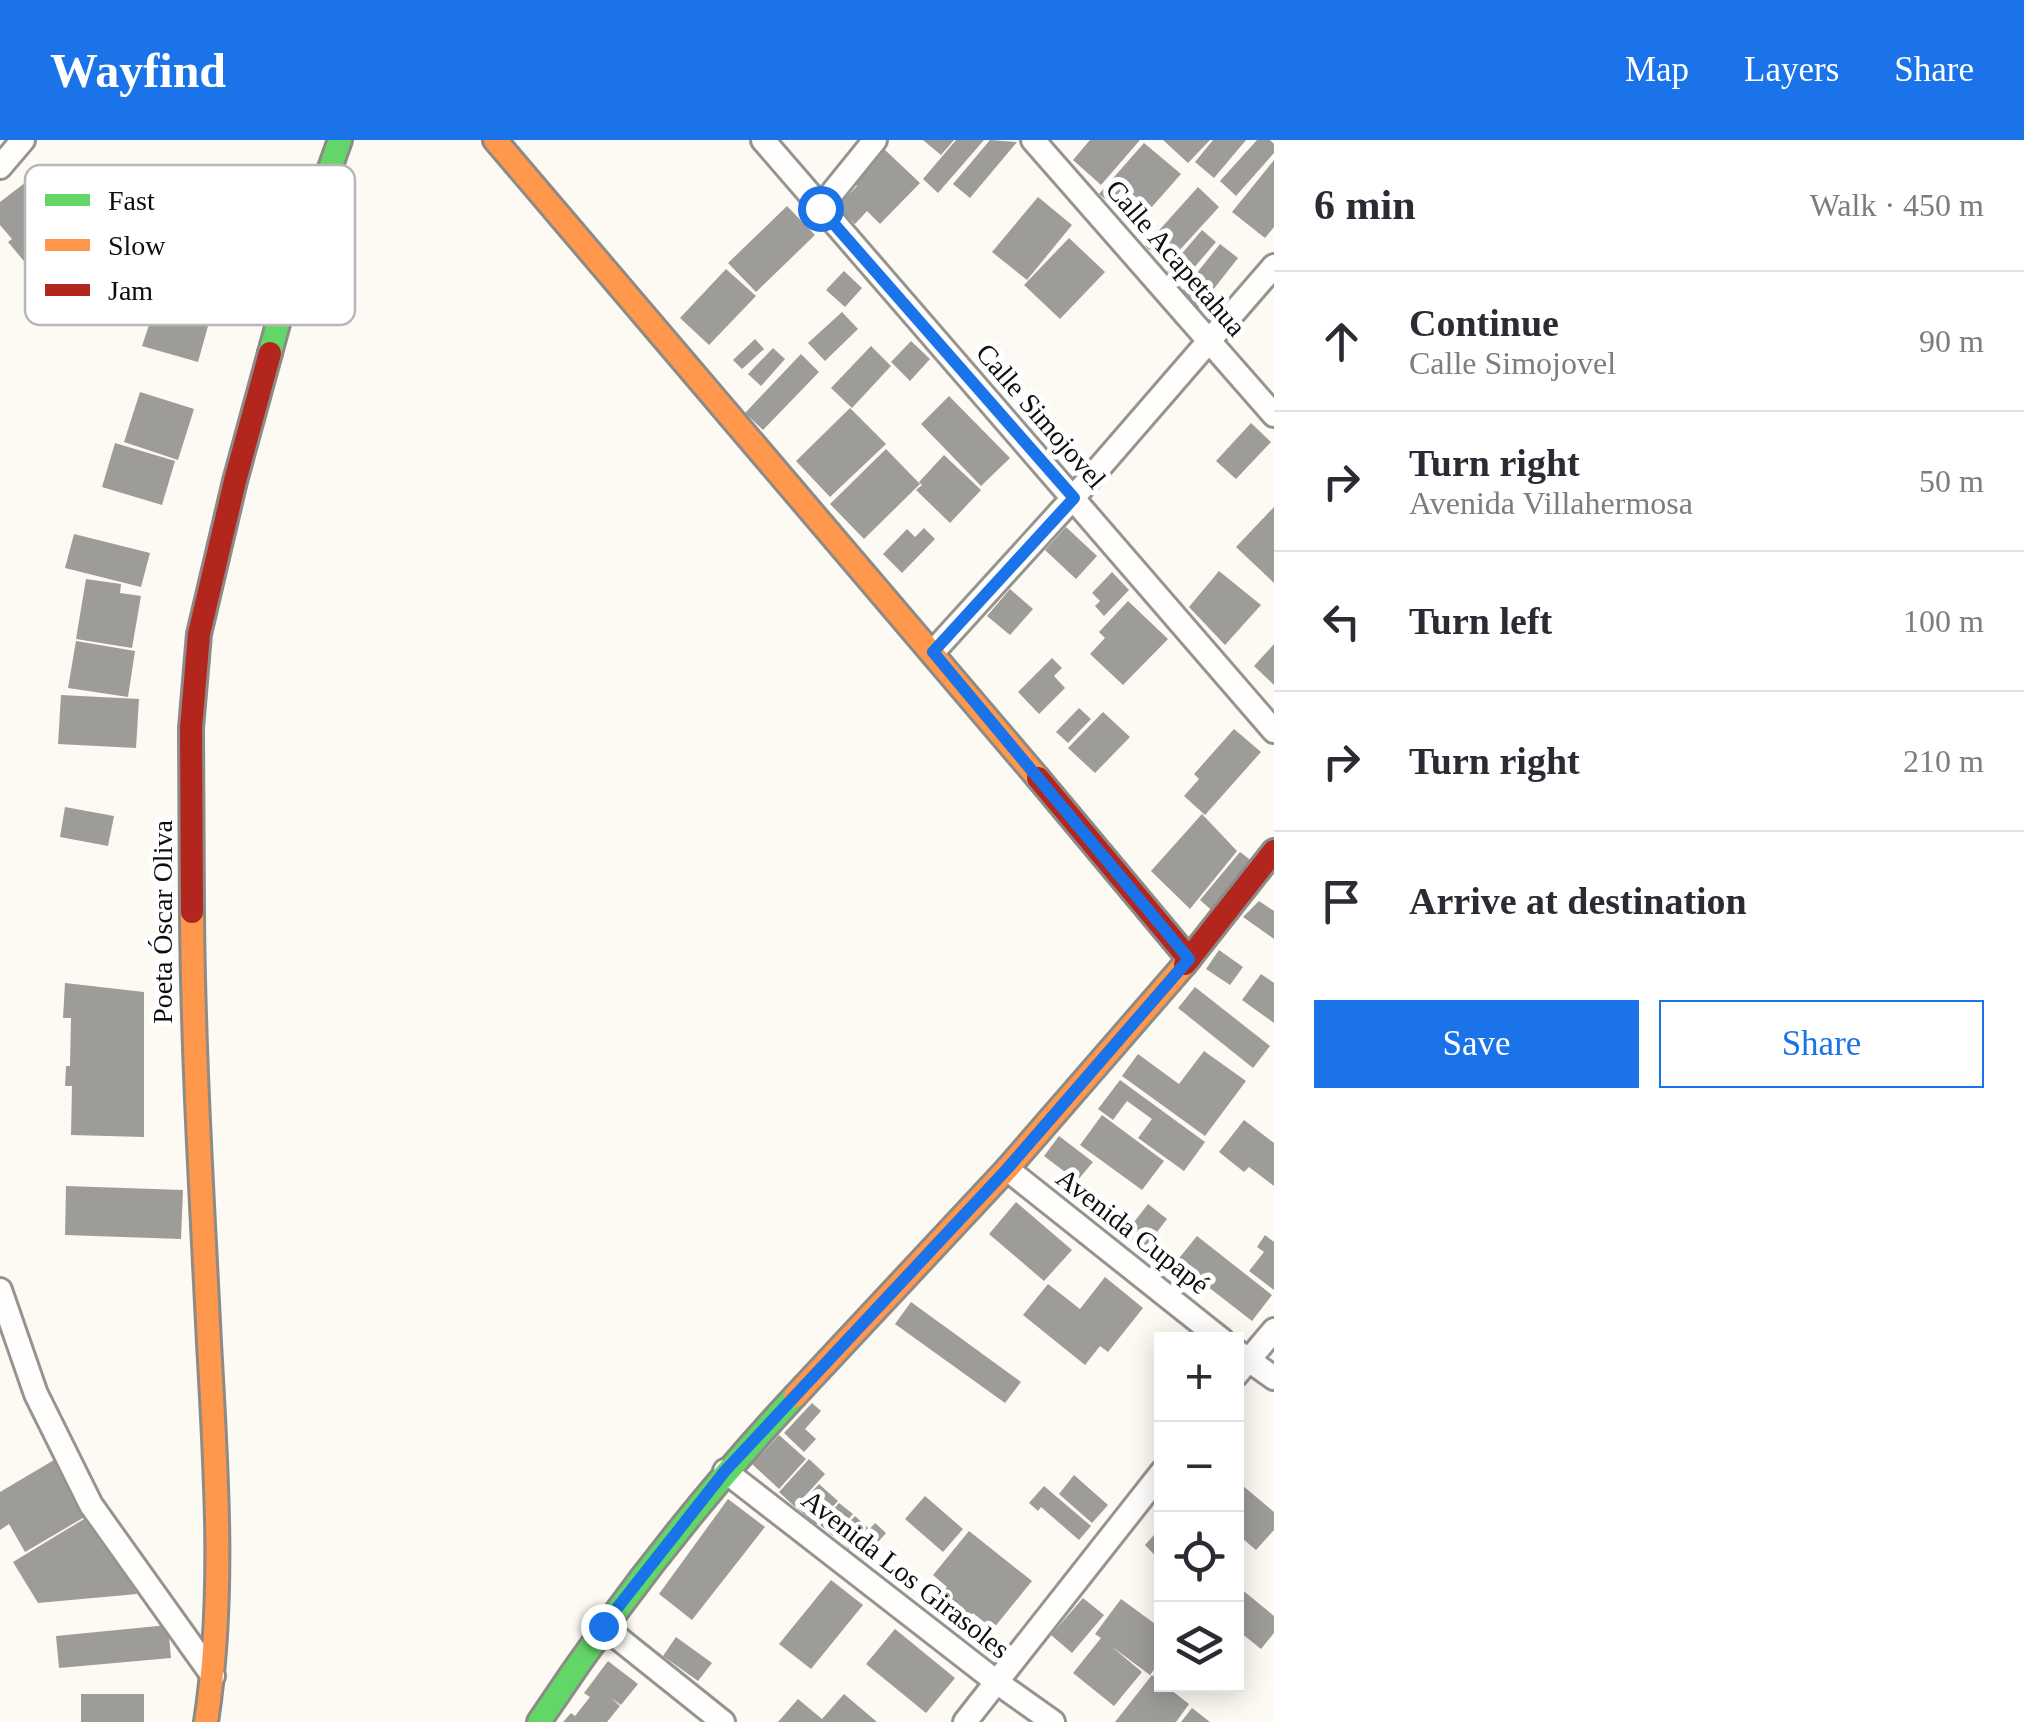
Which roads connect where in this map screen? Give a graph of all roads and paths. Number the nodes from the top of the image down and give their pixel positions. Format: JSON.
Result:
{"nodes":[{"id":1,"x":23,"y":140,"type":"edge"},
{"id":2,"x":340,"y":140,"type":"edge"},
{"id":3,"x":495,"y":140,"type":"edge"},
{"id":4,"x":762,"y":140,"type":"edge"},
{"id":5,"x":875,"y":140,"type":"edge"},
{"id":6,"x":1032,"y":140,"type":"edge"},
{"id":7,"x":331,"y":165,"type":"edge"},
{"id":8,"x":0,"y":167,"type":"edge"},
{"id":9,"x":820,"y":208,"type":"junction"},
{"id":10,"x":1274,"y":266,"type":"edge"},
{"id":11,"x":277,"y":325,"type":"edge"},
{"id":12,"x":1208,"y":340,"type":"junction"},
{"id":13,"x":1274,"y":415,"type":"edge"},
{"id":14,"x":1074,"y":498,"type":"junction"},
{"id":15,"x":933,"y":652,"type":"junction"},
{"id":16,"x":1274,"y":731,"type":"edge"},
{"id":17,"x":1274,"y":851,"type":"edge"},
{"id":18,"x":1189,"y":959,"type":"junction"},
{"id":19,"x":1007,"y":1169,"type":"junction"},
{"id":20,"x":0,"y":1290,"type":"edge"},
{"id":21,"x":1274,"y":1330,"type":"edge"},
{"id":22,"x":1212,"y":1332,"type":"edge"},
{"id":23,"x":1244,"y":1358,"type":"edge"},
{"id":24,"x":1244,"y":1364,"type":"edge"},
{"id":25,"x":1274,"y":1378,"type":"edge"},
{"id":26,"x":725,"y":1471,"type":"junction"},
{"id":27,"x":1154,"y":1482,"type":"edge"},
{"id":28,"x":603,"y":1626,"type":"junction"},
{"id":29,"x":214,"y":1676,"type":"junction"},
{"id":30,"x":998,"y":1684,"type":"junction"},
{"id":31,"x":206,"y":1722,"type":"edge"},
{"id":32,"x":539,"y":1722,"type":"edge"},
{"id":33,"x":723,"y":1722,"type":"edge"},
{"id":34,"x":965,"y":1722,"type":"edge"},
{"id":35,"x":1053,"y":1722,"type":"edge"}],
"edges":[{"from":1,"to":8,"type":"street"},
{"from":2,"to":7,"type":"street","name":"Poeta Óscar Oliva"},
{"from":3,"to":15,"type":"street"},
{"from":4,"to":9,"type":"street","name":"Calle Simojovel"},
{"from":5,"to":9,"type":"street"},
{"from":6,"to":12,"type":"street","name":"Calle Acapetahua"},
{"from":9,"to":14,"type":"street","name":"Calle Simojovel"},
{"from":10,"to":12,"type":"street"},
{"from":11,"to":29,"type":"street","name":"Poeta Óscar Oliva"},
{"from":12,"to":13,"type":"street","name":"Calle Acapetahua"},
{"from":12,"to":14,"type":"street"},
{"from":14,"to":15,"type":"street"},
{"from":14,"to":16,"type":"street","name":"Calle Simojovel"},
{"from":15,"to":18,"type":"street"},
{"from":17,"to":18,"type":"street"},
{"from":18,"to":19,"type":"street"},
{"from":19,"to":22,"type":"street","name":"Avenida Cupapé"},
{"from":19,"to":26,"type":"street"},
{"from":20,"to":29,"type":"street"},
{"from":21,"to":23,"type":"street"},
{"from":24,"to":25,"type":"street"},
{"from":26,"to":28,"type":"street"},
{"from":26,"to":30,"type":"street","name":"Avenida Los Girasoles"},
{"from":27,"to":30,"type":"street"},
{"from":28,"to":32,"type":"street"},
{"from":28,"to":33,"type":"street"},
{"from":29,"to":31,"type":"street","name":"Poeta Óscar Oliva"},
{"from":30,"to":34,"type":"street"},
{"from":30,"to":35,"type":"street","name":"Avenida Los Girasoles"}]}
